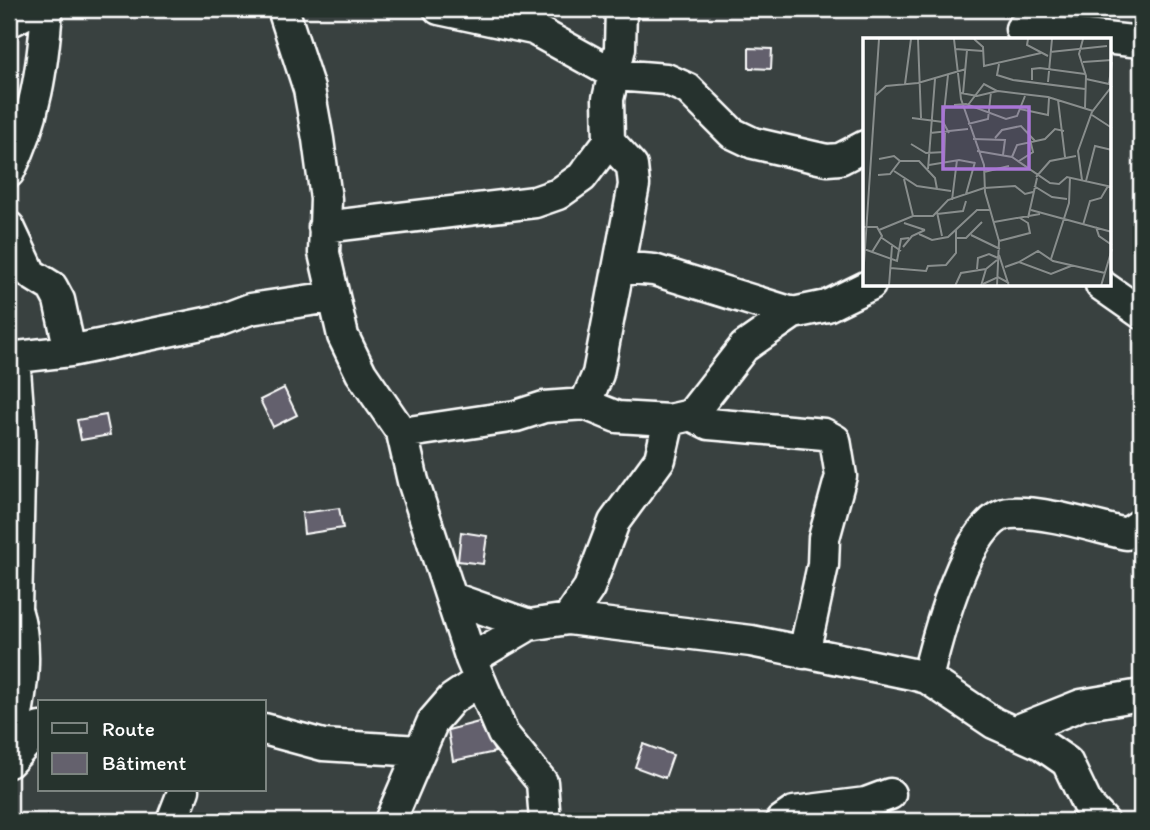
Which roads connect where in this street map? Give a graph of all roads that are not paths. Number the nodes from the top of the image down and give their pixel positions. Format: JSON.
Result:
{"nodes":[{"id":1,"x":34,"y":9,"type":"edge"},
{"id":2,"x":47,"y":9,"type":"edge"},
{"id":3,"x":283,"y":9,"type":"edge"},
{"id":4,"x":439,"y":9,"type":"edge"},
{"id":5,"x":621,"y":9,"type":"edge"},
{"id":6,"x":9,"y":22,"type":"edge"},
{"id":7,"x":1025,"y":26,"type":"edge"},
{"id":8,"x":1141,"y":42,"type":"edge"},
{"id":9,"x":616,"y":75,"type":"junction"},
{"id":10,"x":610,"y":141,"type":"junction"},
{"id":11,"x":863,"y":147,"type":"edge"},
{"id":12,"x":9,"y":172,"type":"edge"},
{"id":13,"x":9,"y":227,"type":"edge"},
{"id":14,"x":324,"y":227,"type":"junction"},
{"id":15,"x":620,"y":267,"type":"junction"},
{"id":16,"x":866,"y":287,"type":"edge"},
{"id":17,"x":1104,"y":287,"type":"edge"},
{"id":18,"x":332,"y":297,"type":"junction"},
{"id":19,"x":793,"y":313,"type":"junction"},
{"id":20,"x":1141,"y":313,"type":"edge"},
{"id":21,"x":70,"y":351,"type":"junction"},
{"id":22,"x":11,"y":357,"type":"edge"},
{"id":23,"x":585,"y":404,"type":"junction"},
{"id":24,"x":680,"y":417,"type":"junction"},
{"id":25,"x":402,"y":433,"type":"junction"},
{"id":26,"x":1141,"y":524,"type":"edge"},
{"id":27,"x":452,"y":597,"type":"junction"},
{"id":28,"x":12,"y":609,"type":"edge"},
{"id":29,"x":568,"y":619,"type":"junction"},
{"id":30,"x":529,"y":625,"type":"junction"},
{"id":31,"x":804,"y":653,"type":"junction"},
{"id":32,"x":476,"y":669,"type":"junction"},
{"id":33,"x":927,"y":678,"type":"junction"},
{"id":34,"x":1141,"y":695,"type":"edge"},
{"id":35,"x":38,"y":730,"type":"edge"},
{"id":36,"x":266,"y":730,"type":"edge"},
{"id":37,"x":1013,"y":732,"type":"junction"},
{"id":38,"x":419,"y":751,"type":"junction"},
{"id":39,"x":9,"y":761,"type":"edge"},
{"id":40,"x":183,"y":792,"type":"edge"},
{"id":41,"x":890,"y":794,"type":"dead end"},
{"id":42,"x":172,"y":821,"type":"edge"},
{"id":43,"x":390,"y":821,"type":"edge"},
{"id":44,"x":545,"y":821,"type":"edge"},
{"id":45,"x":781,"y":821,"type":"edge"},
{"id":46,"x":1103,"y":821,"type":"edge"}],
"edges":[{"from":1,"to":6,"type":"street"},
{"from":2,"to":12,"type":"street"},
{"from":3,"to":14,"type":"street"},
{"from":4,"to":9,"type":"street"},
{"from":5,"to":9,"type":"street"},
{"from":7,"to":8,"type":"street"},
{"from":9,"to":10,"type":"street"},
{"from":9,"to":11,"type":"street"},
{"from":10,"to":14,"type":"street"},
{"from":10,"to":15,"type":"street"},
{"from":13,"to":21,"type":"street"},
{"from":14,"to":18,"type":"street"},
{"from":15,"to":19,"type":"street"},
{"from":15,"to":23,"type":"street"},
{"from":16,"to":19,"type":"street"},
{"from":17,"to":20,"type":"street"},
{"from":18,"to":21,"type":"street"},
{"from":18,"to":25,"type":"street"},
{"from":19,"to":24,"type":"street"},
{"from":21,"to":22,"type":"street"},
{"from":22,"to":28,"type":"street"},
{"from":23,"to":24,"type":"street"},
{"from":23,"to":25,"type":"street"},
{"from":24,"to":29,"type":"street"},
{"from":24,"to":31,"type":"street"},
{"from":25,"to":27,"type":"street"},
{"from":26,"to":33,"type":"street"},
{"from":27,"to":30,"type":"street"},
{"from":27,"to":32,"type":"street"},
{"from":28,"to":39,"type":"street"},
{"from":29,"to":30,"type":"street"},
{"from":29,"to":31,"type":"street"},
{"from":30,"to":32,"type":"street"},
{"from":31,"to":33,"type":"street"},
{"from":32,"to":38,"type":"street"},
{"from":32,"to":44,"type":"street"},
{"from":33,"to":37,"type":"street"},
{"from":34,"to":37,"type":"street"},
{"from":35,"to":39,"type":"street"},
{"from":36,"to":38,"type":"street"},
{"from":37,"to":46,"type":"street"},
{"from":38,"to":43,"type":"street"},
{"from":40,"to":42,"type":"street"},
{"from":41,"to":45,"type":"street"}]}
